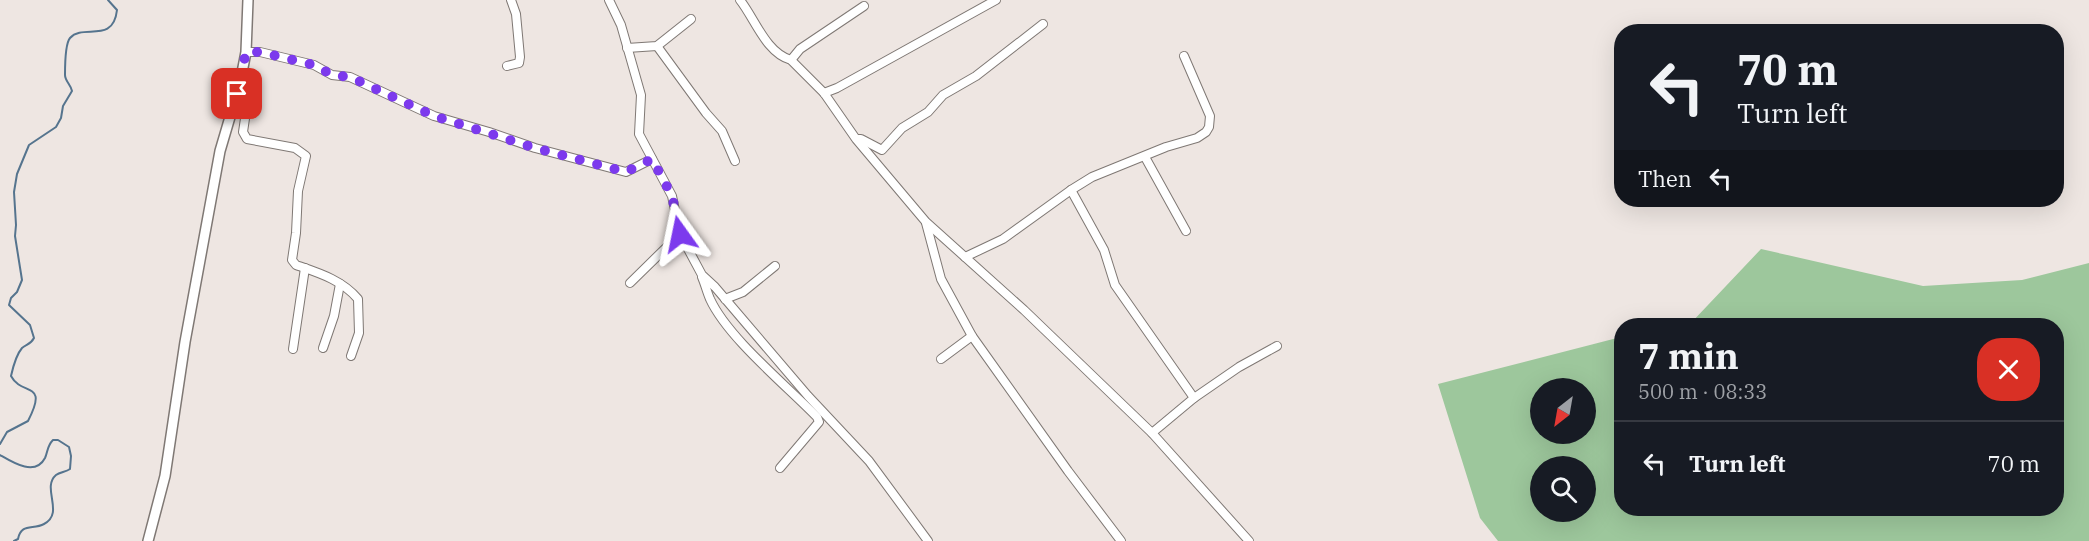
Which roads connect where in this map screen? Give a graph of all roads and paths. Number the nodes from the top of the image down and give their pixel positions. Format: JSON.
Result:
{"nodes":[{"id":1,"x":248,"y":0,"type":"edge"},
{"id":2,"x":511,"y":0,"type":"edge"},
{"id":3,"x":609,"y":0,"type":"edge"},
{"id":4,"x":740,"y":0,"type":"edge"},
{"id":5,"x":996,"y":0,"type":"edge"},
{"id":6,"x":864,"y":6,"type":"dead end"},
{"id":7,"x":691,"y":19,"type":"dead end"},
{"id":8,"x":1042,"y":24,"type":"dead end"},
{"id":9,"x":657,"y":46,"type":"junction"},
{"id":10,"x":627,"y":48,"type":"junction"},
{"id":11,"x":246,"y":52,"type":"junction"},
{"id":12,"x":1184,"y":56,"type":"dead end"},
{"id":13,"x":791,"y":60,"type":"junction"},
{"id":14,"x":507,"y":66,"type":"dead end"},
{"id":15,"x":824,"y":93,"type":"junction"},
{"id":16,"x":237,"y":94,"type":"junction"},
{"id":17,"x":856,"y":139,"type":"junction"},
{"id":18,"x":1145,"y":157,"type":"junction"},
{"id":19,"x":652,"y":159,"type":"junction"},
{"id":20,"x":735,"y":161,"type":"dead end"},
{"id":21,"x":1071,"y":190,"type":"junction"},
{"id":22,"x":926,"y":222,"type":"junction"},
{"id":23,"x":1186,"y":231,"type":"dead end"},
{"id":24,"x":680,"y":234,"type":"junction"},
{"id":25,"x":965,"y":257,"type":"junction"},
{"id":26,"x":775,"y":266,"type":"dead end"},
{"id":27,"x":305,"y":268,"type":"junction"},
{"id":28,"x":702,"y":275,"type":"junction"},
{"id":29,"x":630,"y":283,"type":"dead end"},
{"id":30,"x":340,"y":284,"type":"junction"},
{"id":31,"x":725,"y":298,"type":"junction"},
{"id":32,"x":972,"y":336,"type":"junction"},
{"id":33,"x":1277,"y":346,"type":"dead end"},
{"id":34,"x":323,"y":348,"type":"dead end"},
{"id":35,"x":293,"y":349,"type":"dead end"},
{"id":36,"x":351,"y":356,"type":"dead end"},
{"id":37,"x":941,"y":359,"type":"dead end"},
{"id":38,"x":791,"y":390,"type":"junction"},
{"id":39,"x":808,"y":396,"type":"junction"},
{"id":40,"x":1194,"y":398,"type":"junction"},
{"id":41,"x":1152,"y":433,"type":"junction"},
{"id":42,"x":780,"y":468,"type":"dead end"},
{"id":43,"x":148,"y":541,"type":"edge"},
{"id":44,"x":928,"y":541,"type":"edge"},
{"id":45,"x":1121,"y":541,"type":"edge"},
{"id":46,"x":1249,"y":541,"type":"edge"}],
"edges":[{"from":1,"to":11,"type":"main road"},
{"from":2,"to":14,"type":"street"},
{"from":3,"to":10,"type":"street"},
{"from":4,"to":13,"type":"street"},
{"from":5,"to":15,"type":"street"},
{"from":6,"to":13,"type":"street"},
{"from":7,"to":9,"type":"street"},
{"from":8,"to":17,"type":"street"},
{"from":9,"to":10,"type":"street"},
{"from":9,"to":20,"type":"street"},
{"from":10,"to":19,"type":"street"},
{"from":11,"to":16,"type":"main road"},
{"from":11,"to":19,"type":"street"},
{"from":12,"to":18,"type":"street"},
{"from":13,"to":15,"type":"street"},
{"from":15,"to":17,"type":"street"},
{"from":16,"to":27,"type":"street"},
{"from":16,"to":43,"type":"main road"},
{"from":17,"to":22,"type":"street"},
{"from":18,"to":21,"type":"street"},
{"from":18,"to":23,"type":"street"},
{"from":19,"to":24,"type":"street"},
{"from":21,"to":25,"type":"street"},
{"from":21,"to":40,"type":"street"},
{"from":22,"to":25,"type":"street"},
{"from":22,"to":32,"type":"street"},
{"from":24,"to":28,"type":"street"},
{"from":24,"to":29,"type":"street"},
{"from":25,"to":41,"type":"street"},
{"from":26,"to":31,"type":"street"},
{"from":27,"to":30,"type":"street"},
{"from":27,"to":35,"type":"street"},
{"from":28,"to":31,"type":"street"},
{"from":28,"to":38,"type":"street"},
{"from":30,"to":34,"type":"street"},
{"from":30,"to":36,"type":"street"},
{"from":31,"to":39,"type":"street"},
{"from":32,"to":37,"type":"street"},
{"from":32,"to":45,"type":"street"},
{"from":33,"to":40,"type":"street"},
{"from":38,"to":39,"type":"street"},
{"from":38,"to":42,"type":"street"},
{"from":39,"to":44,"type":"street"},
{"from":40,"to":41,"type":"street"},
{"from":41,"to":46,"type":"street"}]}
